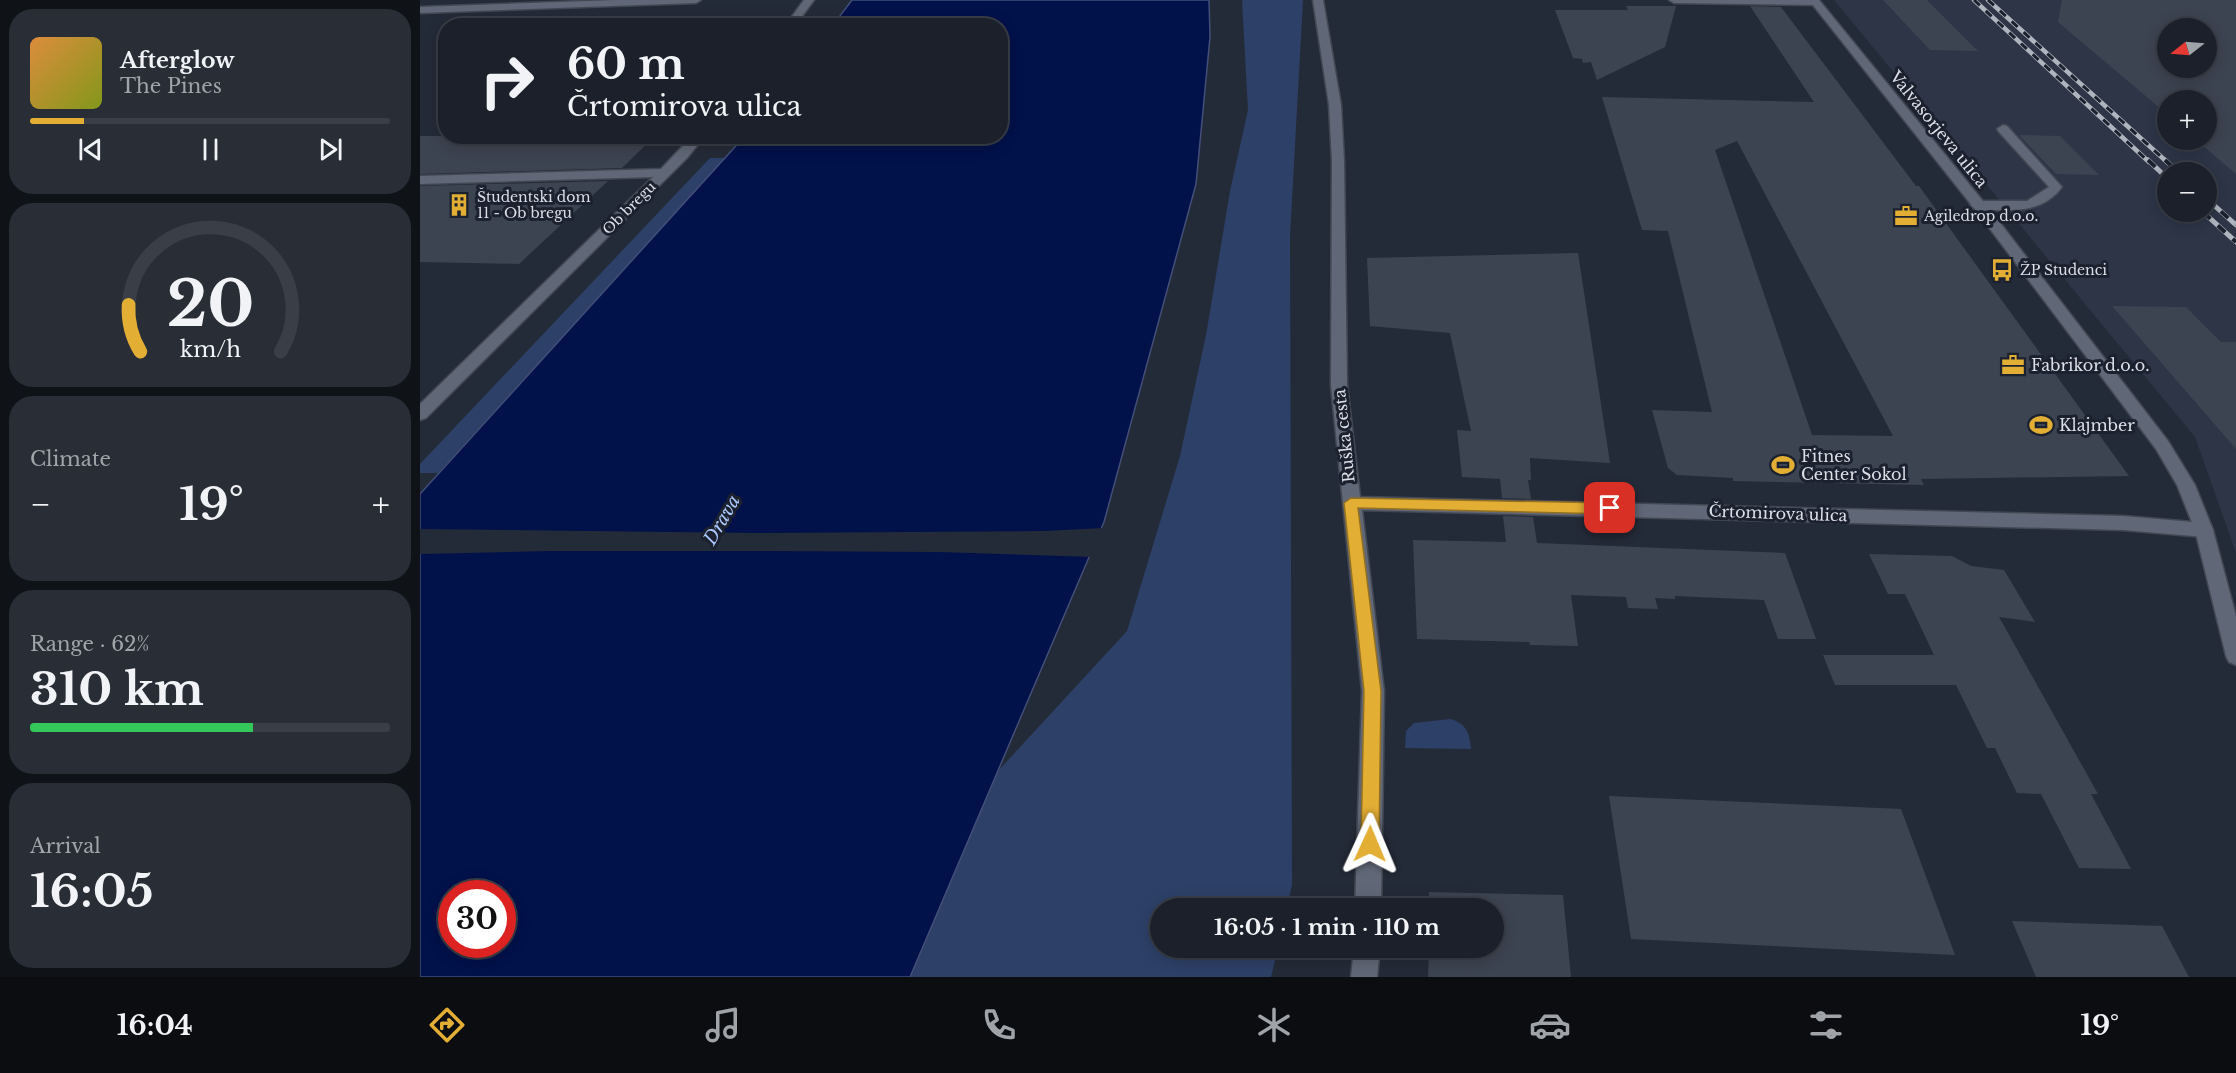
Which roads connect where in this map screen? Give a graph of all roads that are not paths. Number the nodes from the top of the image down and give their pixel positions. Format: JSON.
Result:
{"nodes":[{"id":1,"x":696,"y":0,"type":"edge"},
{"id":2,"x":809,"y":0,"type":"edge"},
{"id":3,"x":1318,"y":0,"type":"edge"},
{"id":4,"x":1674,"y":0,"type":"edge"},
{"id":5,"x":1814,"y":1,"type":"edge"},
{"id":6,"x":624,"y":2,"type":"edge"},
{"id":7,"x":421,"y":10,"type":"edge"},
{"id":8,"x":796,"y":18,"type":"edge"},
{"id":9,"x":2003,"y":129,"type":"dead end"},
{"id":10,"x":691,"y":144,"type":"edge"},
{"id":11,"x":664,"y":173,"type":"junction"},
{"id":12,"x":420,"y":180,"type":"edge"},
{"id":13,"x":1977,"y":205,"type":"junction"},
{"id":14,"x":420,"y":414,"type":"edge"},
{"id":15,"x":1351,"y":503,"type":"junction"},
{"id":16,"x":2204,"y":530,"type":"junction"},
{"id":17,"x":2236,"y":656,"type":"edge"},
{"id":18,"x":1368,"y":898,"type":"edge"},
{"id":19,"x":1366,"y":958,"type":"edge"},
{"id":20,"x":1364,"y":977,"type":"edge"}],
"edges":[{"from":1,"to":6,"type":"street"},
{"from":2,"to":8,"type":"street"},
{"from":3,"to":15,"type":"street","name":"Ruška cesta"},
{"from":4,"to":5,"type":"street"},
{"from":5,"to":13,"type":"street","name":"Valvasorjeva ulica"},
{"from":6,"to":7,"type":"street"},
{"from":9,"to":13,"type":"street"},
{"from":10,"to":11,"type":"street"},
{"from":11,"to":12,"type":"street","name":"Ob bregu"},
{"from":11,"to":14,"type":"street","name":"Ob bregu"},
{"from":13,"to":16,"type":"street","name":"Valvasorjeva ulica"},
{"from":15,"to":16,"type":"street","name":"Črtomirova ulica"},
{"from":15,"to":18,"type":"street","name":"Ruška cesta"},
{"from":16,"to":17,"type":"street","name":"Valvasorjeva ulica"},
{"from":19,"to":20,"type":"street"}]}
